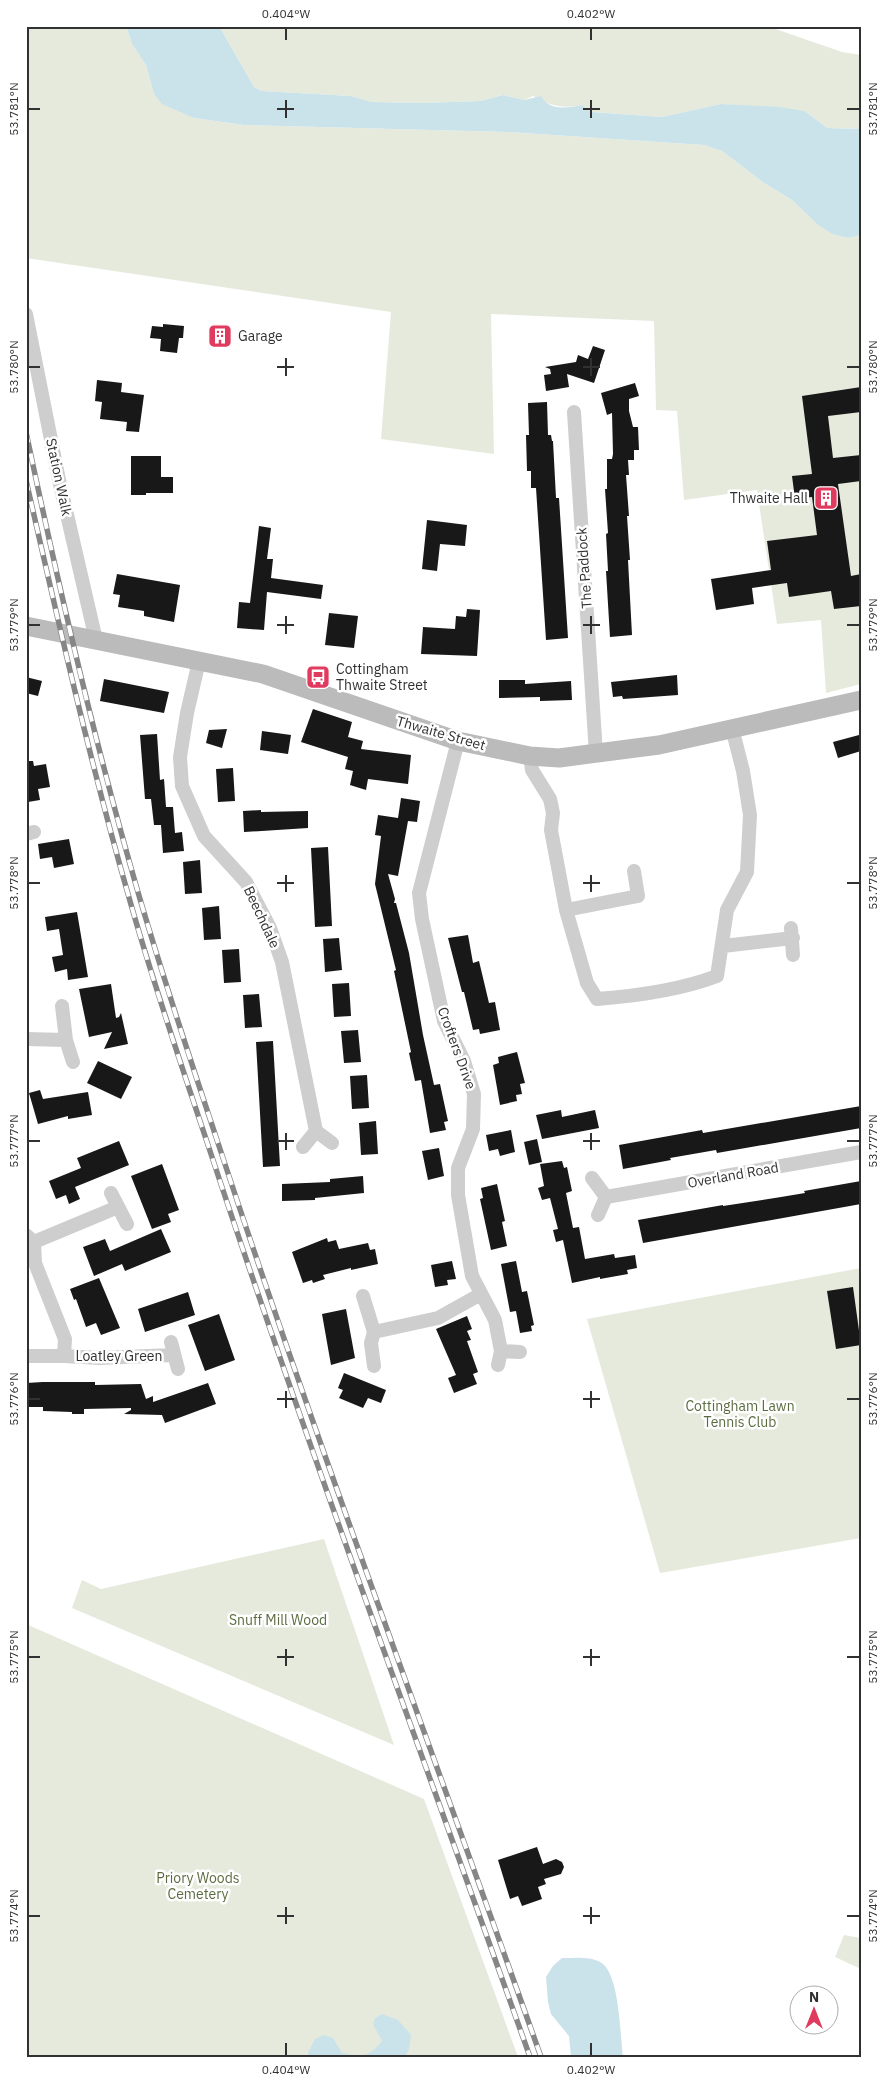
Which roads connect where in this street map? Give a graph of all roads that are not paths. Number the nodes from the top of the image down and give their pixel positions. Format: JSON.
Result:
{"nodes":[{"id":1,"x":26,"y":314,"type":"edge"},
{"id":2,"x":574,"y":412,"type":"dead end"},
{"id":3,"x":26,"y":626,"type":"edge"},
{"id":4,"x":96,"y":640,"type":"junction"},
{"id":5,"x":199,"y":660,"type":"junction"},
{"id":6,"x":861,"y":700,"type":"edge"},
{"id":7,"x":732,"y":728,"type":"junction"},
{"id":8,"x":458,"y":741,"type":"junction"},
{"id":9,"x":596,"y":754,"type":"junction"},
{"id":10,"x":530,"y":756,"type":"junction"},
{"id":11,"x":634,"y":871,"type":"dead end"},
{"id":12,"x":566,"y":910,"type":"junction"},
{"id":13,"x":723,"y":946,"type":"junction"},
{"id":14,"x":793,"y":955,"type":"dead end"},
{"id":15,"x":62,"y":1006,"type":"dead end"},
{"id":16,"x":26,"y":1039,"type":"edge"},
{"id":17,"x":66,"y":1040,"type":"junction"},
{"id":18,"x":73,"y":1062,"type":"dead end"},
{"id":19,"x":316,"y":1131,"type":"junction"},
{"id":20,"x":332,"y":1143,"type":"dead end"},
{"id":21,"x":303,"y":1147,"type":"dead end"},
{"id":22,"x":861,"y":1152,"type":"edge"},
{"id":23,"x":592,"y":1178,"type":"dead end"},
{"id":24,"x":111,"y":1193,"type":"dead end"},
{"id":25,"x":606,"y":1197,"type":"junction"},
{"id":26,"x":118,"y":1207,"type":"junction"},
{"id":27,"x":598,"y":1215,"type":"dead end"},
{"id":28,"x":127,"y":1224,"type":"dead end"},
{"id":29,"x":30,"y":1238,"type":"edge"},
{"id":30,"x":481,"y":1294,"type":"junction"},
{"id":31,"x":363,"y":1296,"type":"dead end"},
{"id":32,"x":374,"y":1332,"type":"junction"},
{"id":33,"x":501,"y":1351,"type":"junction"},
{"id":34,"x":520,"y":1352,"type":"dead end"},
{"id":35,"x":29,"y":1356,"type":"dead end"},
{"id":36,"x":64,"y":1356,"type":"junction"},
{"id":37,"x":498,"y":1365,"type":"dead end"},
{"id":38,"x":374,"y":1366,"type":"dead end"},
{"id":39,"x":178,"y":1369,"type":"dead end"}],
"edges":[{"from":1,"to":4,"type":"street","name":"Station Walk"},
{"from":2,"to":9,"type":"street","name":"The Paddock"},
{"from":3,"to":4,"type":"main road","name":"Thwaite Street"},
{"from":4,"to":5,"type":"main road","name":"Thwaite Street"},
{"from":5,"to":8,"type":"main road","name":"Thwaite Street"},
{"from":5,"to":19,"type":"street","name":"Beechdale"},
{"from":6,"to":7,"type":"main road","name":"Thwaite Street"},
{"from":7,"to":9,"type":"main road","name":"Thwaite Street"},
{"from":7,"to":13,"type":"street"},
{"from":8,"to":10,"type":"main road","name":"Thwaite Street"},
{"from":8,"to":30,"type":"street","name":"Crofters Drive"},
{"from":9,"to":10,"type":"main road","name":"Thwaite Street"},
{"from":10,"to":12,"type":"street"},
{"from":11,"to":12,"type":"street"},
{"from":12,"to":13,"type":"street"},
{"from":13,"to":14,"type":"street"},
{"from":15,"to":17,"type":"street"},
{"from":16,"to":17,"type":"street"},
{"from":17,"to":18,"type":"street"},
{"from":19,"to":20,"type":"street"},
{"from":19,"to":21,"type":"street"},
{"from":22,"to":25,"type":"street","name":"Overland Road"},
{"from":23,"to":25,"type":"street"},
{"from":24,"to":26,"type":"street"},
{"from":25,"to":27,"type":"street"},
{"from":26,"to":28,"type":"street"},
{"from":26,"to":29,"type":"street","name":"Loatley Green"},
{"from":29,"to":36,"type":"street","name":"Loatley Green"},
{"from":30,"to":32,"type":"street"},
{"from":30,"to":33,"type":"street","name":"Crofters Drive"},
{"from":31,"to":32,"type":"street"},
{"from":32,"to":38,"type":"street"},
{"from":33,"to":34,"type":"street"},
{"from":33,"to":37,"type":"street","name":"Crofters Drive"},
{"from":35,"to":36,"type":"street","name":"Loatley Green"},
{"from":36,"to":39,"type":"street","name":"Loatley Green"}]}
